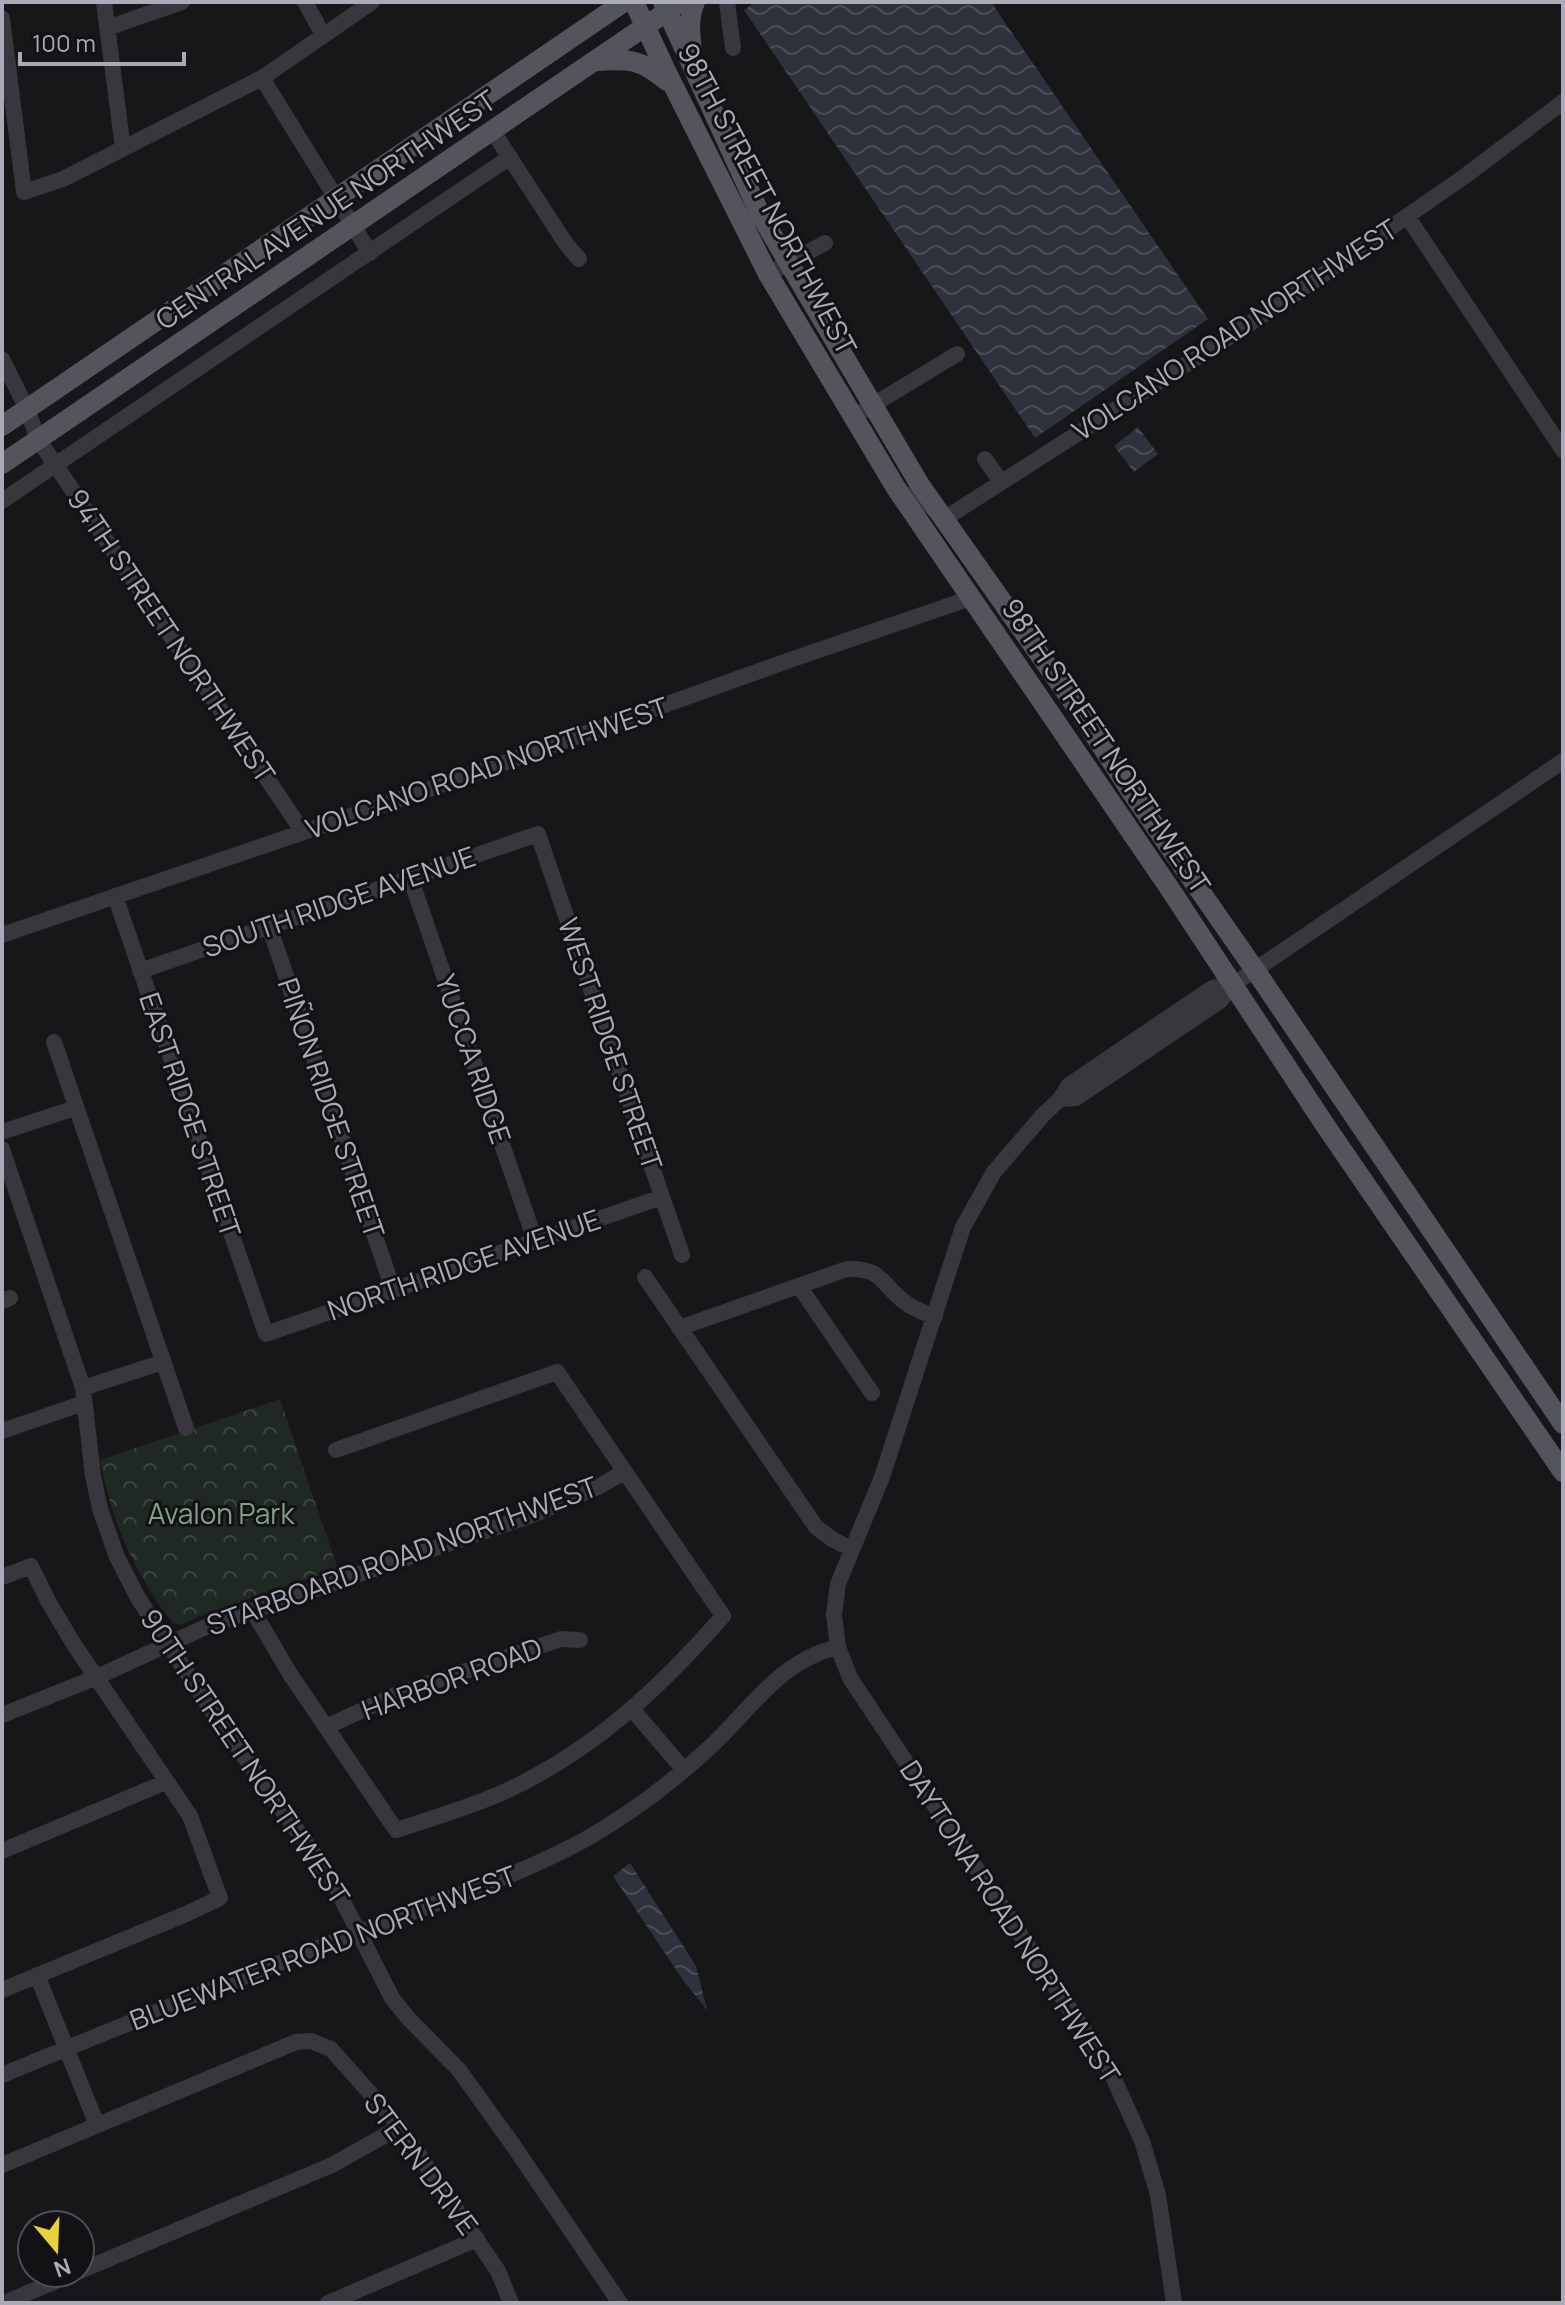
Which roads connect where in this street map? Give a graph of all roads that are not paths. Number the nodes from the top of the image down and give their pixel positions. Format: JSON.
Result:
{"nodes":[{"id":1,"x":104,"y":2,"type":"edge"},
{"id":2,"x":182,"y":2,"type":"edge"},
{"id":3,"x":305,"y":2,"type":"edge"},
{"id":4,"x":372,"y":2,"type":"edge"},
{"id":5,"x":601,"y":2,"type":"edge"},
{"id":6,"x":624,"y":2,"type":"edge"},
{"id":7,"x":634,"y":2,"type":"edge"},
{"id":8,"x":695,"y":2,"type":"edge"},
{"id":9,"x":727,"y":2,"type":"edge"},
{"id":10,"x":671,"y":5,"type":"edge"},
{"id":11,"x":2,"y":18,"type":"edge"},
{"id":12,"x":645,"y":26,"type":"junction"},
{"id":13,"x":585,"y":27,"type":"junction"},
{"id":14,"x":107,"y":28,"type":"junction"},
{"id":15,"x":323,"y":35,"type":"junction"},
{"id":16,"x":733,"y":48,"type":"dead end"},
{"id":17,"x":594,"y":61,"type":"junction"},
{"id":18,"x":694,"y":71,"type":"junction"},
{"id":19,"x":262,"y":78,"type":"junction"},
{"id":20,"x":674,"y":86,"type":"junction"},
{"id":21,"x":1563,"y":102,"type":"edge"},
{"id":22,"x":492,"y":130,"type":"junction"},
{"id":23,"x":123,"y":149,"type":"junction"},
{"id":24,"x":510,"y":157,"type":"junction"},
{"id":25,"x":336,"y":199,"type":"junction"},
{"id":26,"x":1407,"y":216,"type":"junction"},
{"id":27,"x":352,"y":226,"type":"junction"},
{"id":28,"x":825,"y":243,"type":"dead end"},
{"id":29,"x":370,"y":253,"type":"junction"},
{"id":30,"x":579,"y":259,"type":"dead end"},
{"id":31,"x":789,"y":264,"type":"junction"},
{"id":32,"x":768,"y":274,"type":"junction"},
{"id":33,"x":957,"y":354,"type":"dead end"},
{"id":34,"x":2,"y":359,"type":"edge"},
{"id":35,"x":872,"y":405,"type":"junction"},
{"id":36,"x":27,"y":409,"type":"junction"},
{"id":37,"x":853,"y":416,"type":"junction"},
{"id":38,"x":2,"y":426,"type":"edge"},
{"id":39,"x":38,"y":439,"type":"junction"},
{"id":40,"x":1563,"y":450,"type":"edge"},
{"id":41,"x":985,"y":459,"type":"dead end"},
{"id":42,"x":2,"y":464,"type":"edge"},
{"id":43,"x":55,"y":464,"type":"junction"},
{"id":44,"x":1001,"y":482,"type":"junction"},
{"id":45,"x":909,"y":495,"type":"junction"},
{"id":46,"x":2,"y":501,"type":"edge"},
{"id":47,"x":944,"y":519,"type":"junction"},
{"id":48,"x":971,"y":558,"type":"junction"},
{"id":49,"x":971,"y":598,"type":"junction"},
{"id":50,"x":1039,"y":655,"type":"junction"},
{"id":51,"x":1563,"y":761,"type":"edge"},
{"id":52,"x":303,"y":832,"type":"junction"},
{"id":53,"x":538,"y":834,"type":"joint"},
{"id":54,"x":410,"y":877,"type":"junction"},
{"id":55,"x":115,"y":896,"type":"junction"},
{"id":56,"x":269,"y":926,"type":"junction"},
{"id":57,"x":2,"y":935,"type":"edge"},
{"id":58,"x":1255,"y":970,"type":"junction"},
{"id":59,"x":140,"y":971,"type":"junction"},
{"id":60,"x":1234,"y":984,"type":"junction"},
{"id":61,"x":54,"y":1042,"type":"dead end"},
{"id":62,"x":75,"y":1108,"type":"junction"},
{"id":63,"x":2,"y":1132,"type":"edge"},
{"id":64,"x":2,"y":1149,"type":"edge"},
{"id":65,"x":662,"y":1197,"type":"junction"},
{"id":66,"x":535,"y":1240,"type":"junction"},
{"id":67,"x":682,"y":1255,"type":"dead end"},
{"id":68,"x":645,"y":1277,"type":"dead end"},
{"id":69,"x":799,"y":1286,"type":"junction"},
{"id":70,"x":393,"y":1289,"type":"junction"},
{"id":71,"x":935,"y":1317,"type":"junction"},
{"id":72,"x":679,"y":1328,"type":"junction"},
{"id":73,"x":266,"y":1334,"type":"joint"},
{"id":74,"x":163,"y":1362,"type":"junction"},
{"id":75,"x":872,"y":1393,"type":"dead end"},
{"id":76,"x":84,"y":1395,"type":"junction"},
{"id":77,"x":1563,"y":1424,"type":"edge"},
{"id":78,"x":186,"y":1428,"type":"dead end"},
{"id":79,"x":2,"y":1431,"type":"edge"},
{"id":80,"x":336,"y":1450,"type":"dead end"},
{"id":81,"x":624,"y":1472,"type":"junction"},
{"id":82,"x":1563,"y":1472,"type":"edge"},
{"id":83,"x":851,"y":1549,"type":"junction"},
{"id":84,"x":2,"y":1577,"type":"edge"},
{"id":85,"x":253,"y":1611,"type":"junction"},
{"id":86,"x":580,"y":1640,"type":"dead end"},
{"id":87,"x":169,"y":1644,"type":"junction"},
{"id":88,"x":838,"y":1647,"type":"junction"},
{"id":89,"x":97,"y":1677,"type":"junction"},
{"id":90,"x":632,"y":1709,"type":"junction"},
{"id":91,"x":2,"y":1715,"type":"edge"},
{"id":92,"x":326,"y":1727,"type":"junction"},
{"id":93,"x":684,"y":1770,"type":"junction"},
{"id":94,"x":166,"y":1782,"type":"junction"},
{"id":95,"x":2,"y":1851,"type":"edge"},
{"id":96,"x":360,"y":1932,"type":"junction"},
{"id":97,"x":37,"y":1975,"type":"junction"},
{"id":98,"x":2,"y":1990,"type":"edge"},
{"id":99,"x":67,"y":2048,"type":"junction"},
{"id":100,"x":2,"y":2075,"type":"edge"},
{"id":101,"x":97,"y":2125,"type":"junction"},
{"id":102,"x":400,"y":2127,"type":"junction"},
{"id":103,"x":2,"y":2165,"type":"edge"},
{"id":104,"x":477,"y":2239,"type":"junction"},
{"id":105,"x":96,"y":2264,"type":"edge"},
{"id":106,"x":37,"y":2289,"type":"edge"},
{"id":107,"x":4,"y":2303,"type":"edge"},
{"id":108,"x":328,"y":2303,"type":"edge"},
{"id":109,"x":511,"y":2303,"type":"edge"},
{"id":110,"x":620,"y":2303,"type":"edge"},
{"id":111,"x":1174,"y":2303,"type":"edge"}],
"edges":[{"from":1,"to":14,"type":"street"},
{"from":2,"to":14,"type":"street"},
{"from":3,"to":15,"type":"street"},
{"from":4,"to":15,"type":"street"},
{"from":5,"to":13,"type":"main road"},
{"from":6,"to":13,"type":"main road"},
{"from":7,"to":12,"type":"main road","name":"98TH STREET NORTHWEST"},
{"from":8,"to":18,"type":"main road"},
{"from":9,"to":16,"type":"street"},
{"from":10,"to":12,"type":"main road","name":"CENTRAL AVENUE NORTHWEST"},
{"from":10,"to":18,"type":"main road","name":"98TH STREET NORTHWEST"},
{"from":11,"to":23,"type":"street"},
{"from":12,"to":17,"type":"main road","name":"CENTRAL AVENUE NORTHWEST"},
{"from":12,"to":20,"type":"main road","name":"98TH STREET NORTHWEST"},
{"from":13,"to":25,"type":"main road"},
{"from":14,"to":23,"type":"street"},
{"from":15,"to":19,"type":"street"},
{"from":17,"to":20,"type":"main road"},
{"from":17,"to":22,"type":"main road","name":"CENTRAL AVENUE NORTHWEST"},
{"from":18,"to":31,"type":"main road","name":"98TH STREET NORTHWEST"},
{"from":19,"to":23,"type":"street"},
{"from":19,"to":25,"type":"street"},
{"from":20,"to":32,"type":"main road","name":"98TH STREET NORTHWEST"},
{"from":21,"to":26,"type":"street","name":"VOLCANO ROAD NORTHWEST"},
{"from":22,"to":24,"type":"street"},
{"from":22,"to":27,"type":"main road","name":"CENTRAL AVENUE NORTHWEST"},
{"from":24,"to":29,"type":"street"},
{"from":24,"to":30,"type":"street"},
{"from":25,"to":27,"type":"street"},
{"from":25,"to":36,"type":"main road"},
{"from":26,"to":40,"type":"street"},
{"from":26,"to":44,"type":"street","name":"VOLCANO ROAD NORTHWEST"},
{"from":27,"to":29,"type":"street"},
{"from":27,"to":39,"type":"main road","name":"CENTRAL AVENUE NORTHWEST"},
{"from":28,"to":31,"type":"street"},
{"from":29,"to":43,"type":"street"},
{"from":31,"to":32,"type":"street"},
{"from":31,"to":35,"type":"main road","name":"98TH STREET NORTHWEST"},
{"from":32,"to":37,"type":"main road","name":"98TH STREET NORTHWEST"},
{"from":33,"to":35,"type":"street"},
{"from":34,"to":36,"type":"street","name":"94TH STREET NORTHWEST"},
{"from":35,"to":37,"type":"street"},
{"from":35,"to":47,"type":"main road","name":"98TH STREET NORTHWEST"},
{"from":36,"to":38,"type":"main road"},
{"from":36,"to":39,"type":"street","name":"94TH STREET NORTHWEST"},
{"from":37,"to":45,"type":"main road","name":"98TH STREET NORTHWEST"},
{"from":39,"to":42,"type":"main road","name":"CENTRAL AVENUE NORTHWEST"},
{"from":39,"to":43,"type":"street","name":"94TH STREET NORTHWEST"},
{"from":41,"to":44,"type":"street"},
{"from":43,"to":46,"type":"street"},
{"from":43,"to":52,"type":"street","name":"94TH STREET NORTHWEST"},
{"from":44,"to":47,"type":"street","name":"VOLCANO ROAD NORTHWEST"},
{"from":45,"to":47,"type":"street"},
{"from":45,"to":48,"type":"main road"},
{"from":45,"to":49,"type":"main road","name":"98TH STREET NORTHWEST"},
{"from":47,"to":48,"type":"main road","name":"98TH STREET NORTHWEST"},
{"from":48,"to":50,"type":"main road","name":"98TH STREET NORTHWEST"},
{"from":49,"to":50,"type":"main road"},
{"from":49,"to":52,"type":"street","name":"VOLCANO ROAD NORTHWEST"},
{"from":49,"to":60,"type":"main road","name":"98TH STREET NORTHWEST"},
{"from":50,"to":58,"type":"main road","name":"98TH STREET NORTHWEST"},
{"from":51,"to":58,"type":"street"},
{"from":52,"to":55,"type":"street","name":"VOLCANO ROAD NORTHWEST"},
{"from":53,"to":54,"type":"street","name":"SOUTH RIDGE AVENUE"},
{"from":53,"to":65,"type":"street","name":"WEST RIDGE STREET"},
{"from":54,"to":56,"type":"street","name":"SOUTH RIDGE AVENUE"},
{"from":54,"to":66,"type":"street","name":"YUCCA RIDGE"},
{"from":55,"to":57,"type":"street","name":"VOLCANO ROAD NORTHWEST"},
{"from":55,"to":59,"type":"street","name":"EAST RIDGE STREET"},
{"from":56,"to":59,"type":"street","name":"SOUTH RIDGE AVENUE"},
{"from":56,"to":70,"type":"street","name":"PIÑON RIDGE STREET"},
{"from":58,"to":60,"type":"street"},
{"from":58,"to":77,"type":"main road","name":"98TH STREET NORTHWEST"},
{"from":59,"to":73,"type":"street","name":"EAST RIDGE STREET"},
{"from":60,"to":71,"type":"street"},
{"from":60,"to":82,"type":"main road","name":"98TH STREET NORTHWEST"},
{"from":61,"to":62,"type":"street"},
{"from":62,"to":63,"type":"street"},
{"from":62,"to":74,"type":"street"},
{"from":64,"to":76,"type":"street","name":"90TH STREET NORTHWEST"},
{"from":65,"to":66,"type":"street","name":"NORTH RIDGE AVENUE"},
{"from":65,"to":67,"type":"street","name":"WEST RIDGE STREET"},
{"from":66,"to":70,"type":"street","name":"NORTH RIDGE AVENUE"},
{"from":68,"to":72,"type":"street"},
{"from":69,"to":71,"type":"street"},
{"from":69,"to":72,"type":"street"},
{"from":69,"to":75,"type":"street"},
{"from":70,"to":73,"type":"street","name":"NORTH RIDGE AVENUE"},
{"from":71,"to":83,"type":"street"},
{"from":72,"to":83,"type":"street"},
{"from":74,"to":76,"type":"street"},
{"from":74,"to":78,"type":"street"},
{"from":76,"to":79,"type":"street"},
{"from":76,"to":87,"type":"street","name":"90TH STREET NORTHWEST"},
{"from":80,"to":81,"type":"street"},
{"from":81,"to":85,"type":"street","name":"STARBOARD ROAD NORTHWEST"},
{"from":81,"to":90,"type":"street"},
{"from":83,"to":88,"type":"street"},
{"from":84,"to":89,"type":"street"},
{"from":85,"to":87,"type":"street","name":"STARBOARD ROAD NORTHWEST"},
{"from":85,"to":92,"type":"street"},
{"from":86,"to":92,"type":"street","name":"HARBOR ROAD"},
{"from":87,"to":89,"type":"street","name":"STARBOARD ROAD NORTHWEST"},
{"from":87,"to":96,"type":"street","name":"90TH STREET NORTHWEST"},
{"from":88,"to":93,"type":"street","name":"BLUEWATER ROAD NORTHWEST"},
{"from":88,"to":111,"type":"street","name":"DAYTONA ROAD NORTHWEST"},
{"from":89,"to":91,"type":"street","name":"STARBOARD ROAD NORTHWEST"},
{"from":89,"to":94,"type":"street"},
{"from":90,"to":92,"type":"street"},
{"from":90,"to":93,"type":"street"},
{"from":93,"to":96,"type":"street","name":"BLUEWATER ROAD NORTHWEST"},
{"from":94,"to":95,"type":"street"},
{"from":94,"to":97,"type":"street"},
{"from":96,"to":99,"type":"street","name":"BLUEWATER ROAD NORTHWEST"},
{"from":96,"to":110,"type":"street","name":"90TH STREET NORTHWEST"},
{"from":97,"to":98,"type":"street"},
{"from":97,"to":99,"type":"street"},
{"from":99,"to":100,"type":"street","name":"BLUEWATER ROAD NORTHWEST"},
{"from":99,"to":101,"type":"street"},
{"from":101,"to":102,"type":"street","name":"STERN DRIVE"},
{"from":101,"to":103,"type":"street"},
{"from":102,"to":104,"type":"street","name":"STERN DRIVE"},
{"from":102,"to":105,"type":"street"},
{"from":104,"to":108,"type":"street"},
{"from":104,"to":109,"type":"street","name":"STERN DRIVE"},
{"from":106,"to":107,"type":"street"}]}
